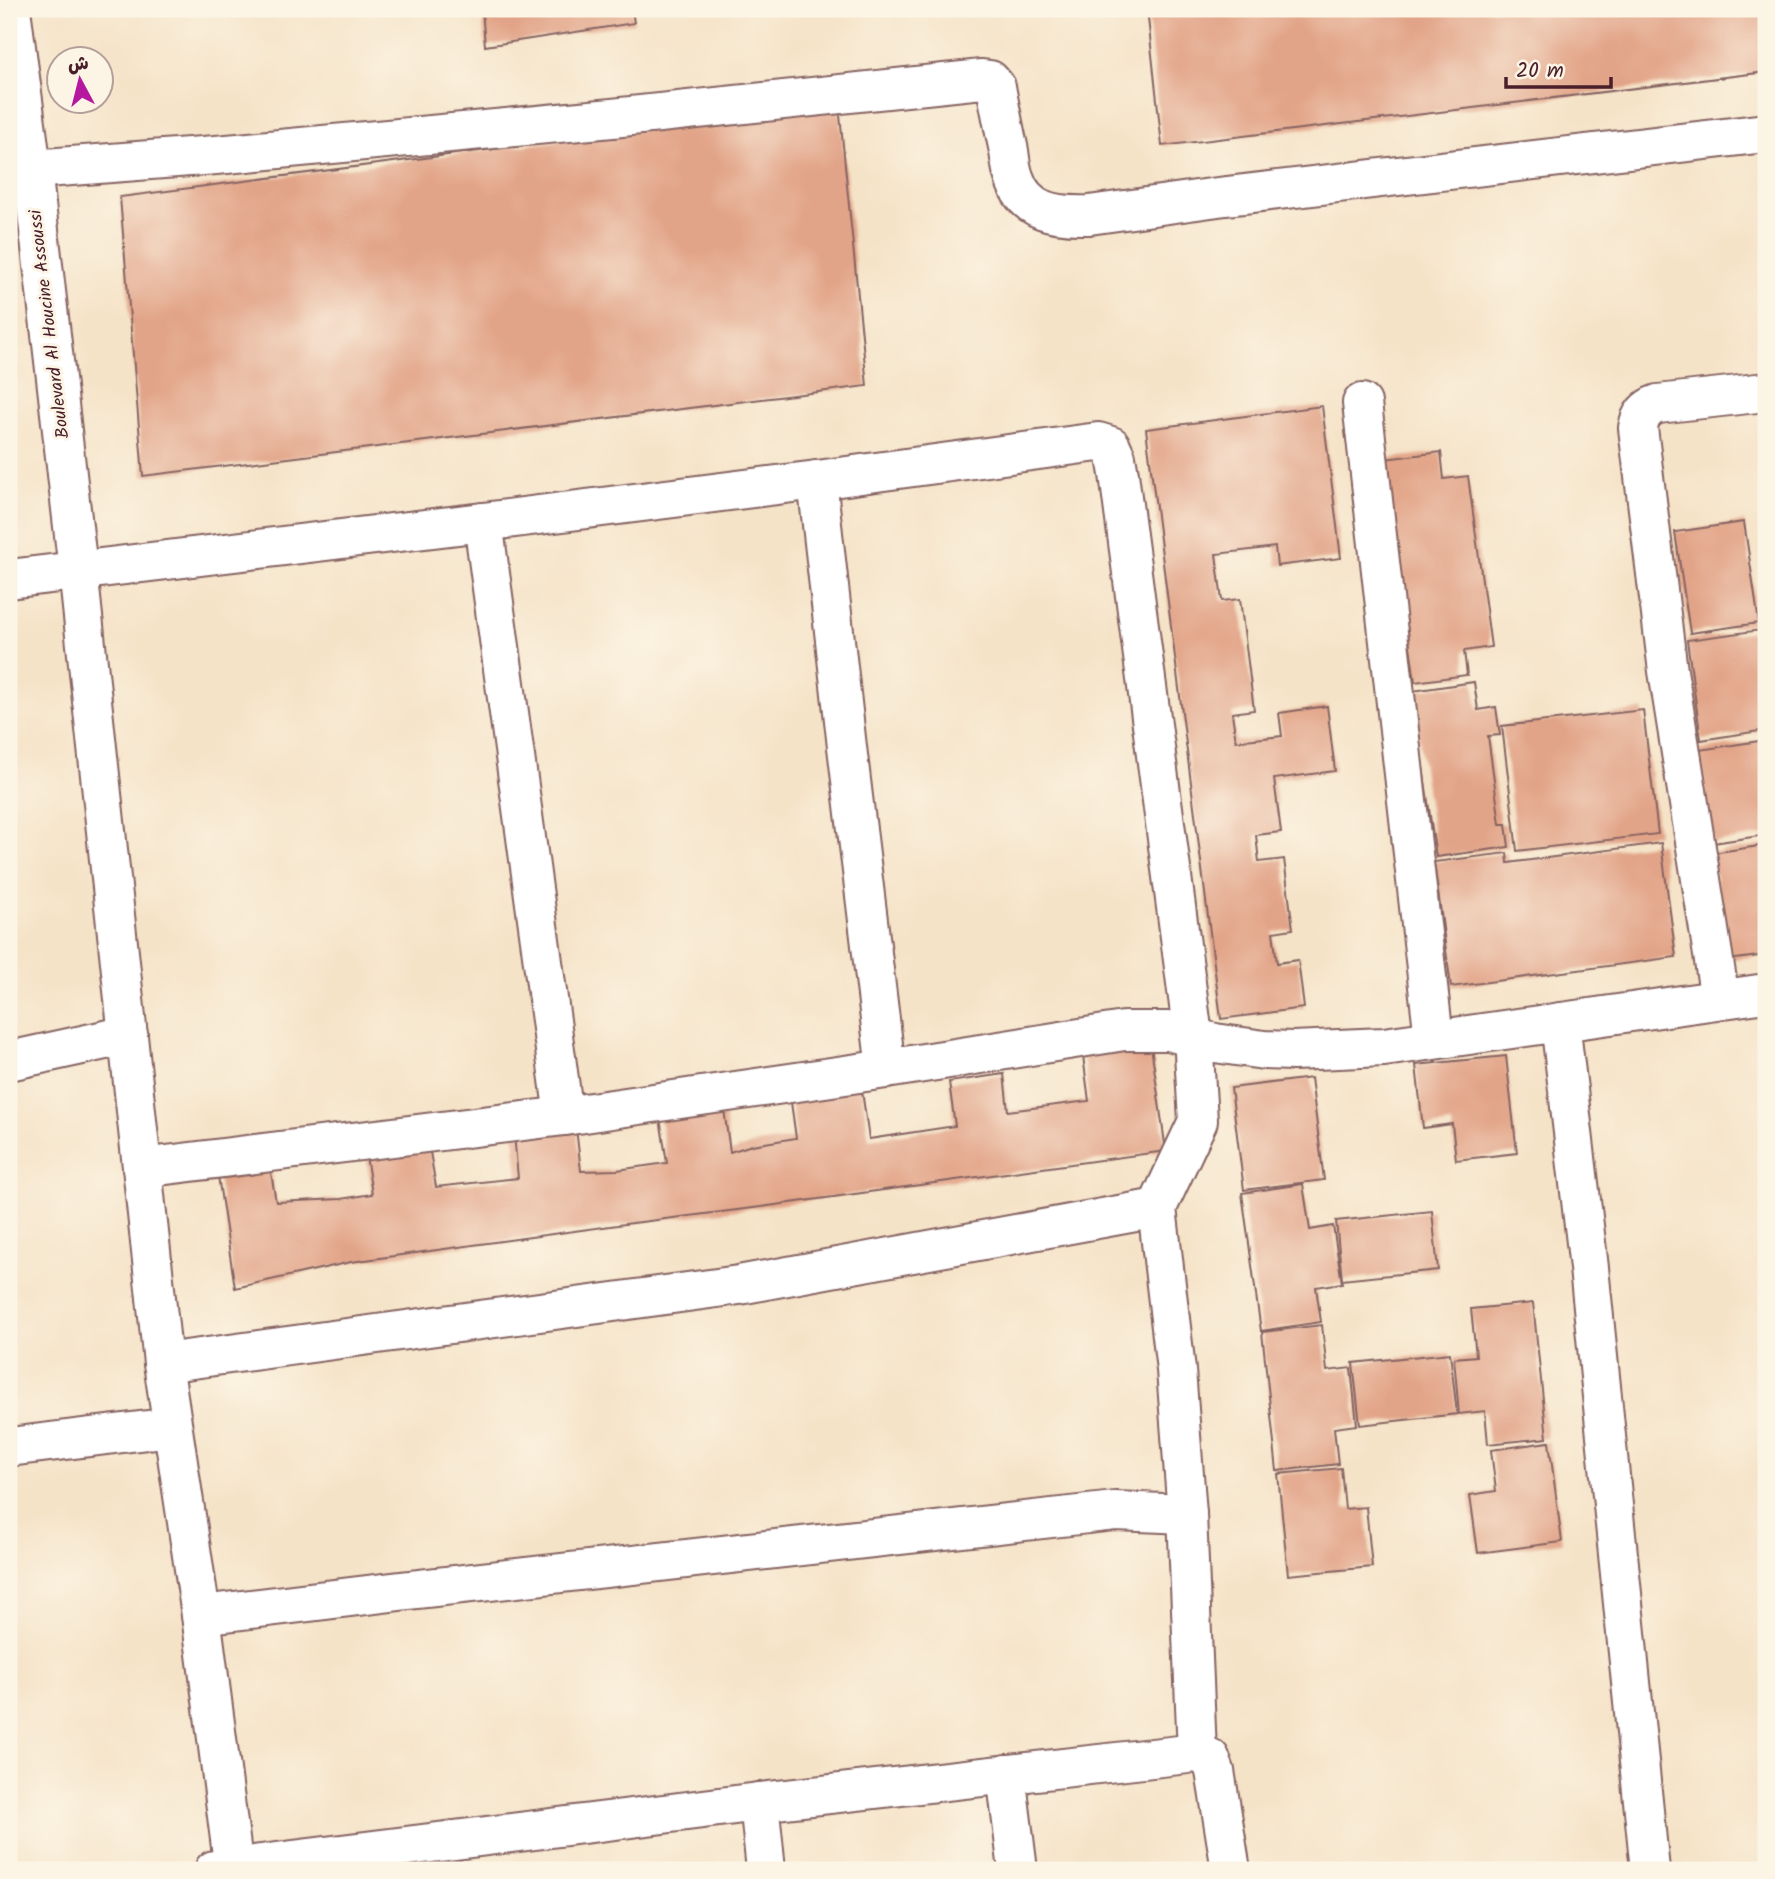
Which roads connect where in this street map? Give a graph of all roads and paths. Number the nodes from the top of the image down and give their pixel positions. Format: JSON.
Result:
{"nodes":[{"id":1,"x":11,"y":9,"type":"edge"},
{"id":2,"x":16,"y":105,"type":"edge"},
{"id":3,"x":1766,"y":133,"type":"edge"},
{"id":4,"x":32,"y":169,"type":"junction"},
{"id":5,"x":1766,"y":392,"type":"edge"},
{"id":6,"x":1362,"y":403,"type":"dead end"},
{"id":7,"x":817,"y":480,"type":"junction"},
{"id":8,"x":483,"y":522,"type":"junction"},
{"id":9,"x":78,"y":570,"type":"junction"},
{"id":10,"x":9,"y":579,"type":"edge"},
{"id":11,"x":1766,"y":993,"type":"edge"},
{"id":12,"x":1720,"y":999,"type":"junction"},
{"id":13,"x":1560,"y":1022,"type":"junction"},
{"id":14,"x":128,"y":1035,"type":"junction"},
{"id":15,"x":1193,"y":1037,"type":"junction"},
{"id":16,"x":1434,"y":1039,"type":"junction"},
{"id":17,"x":9,"y":1061,"type":"edge"},
{"id":18,"x":886,"y":1069,"type":"junction"},
{"id":19,"x":564,"y":1116,"type":"junction"},
{"id":20,"x":142,"y":1168,"type":"junction"},
{"id":21,"x":1157,"y":1208,"type":"junction"},
{"id":22,"x":163,"y":1363,"type":"junction"},
{"id":23,"x":172,"y":1427,"type":"junction"},
{"id":24,"x":9,"y":1447,"type":"edge"},
{"id":25,"x":1187,"y":1514,"type":"junction"},
{"id":26,"x":201,"y":1615,"type":"junction"},
{"id":27,"x":1197,"y":1753,"type":"junction"},
{"id":28,"x":1006,"y":1774,"type":"junction"},
{"id":29,"x":759,"y":1802,"type":"junction"},
{"id":30,"x":227,"y":1869,"type":"edge"},
{"id":31,"x":766,"y":1870,"type":"edge"},
{"id":32,"x":1018,"y":1870,"type":"edge"},
{"id":33,"x":1231,"y":1870,"type":"edge"},
{"id":34,"x":1650,"y":1870,"type":"edge"}],
"edges":[{"from":1,"to":2,"type":"street","name":"Boulevard Al Houcine Assoussi"},
{"from":2,"to":4,"type":"street","name":"Boulevard Al Houcine Assoussi"},
{"from":3,"to":4,"type":"street"},
{"from":4,"to":9,"type":"street","name":"Boulevard Al Houcine Assoussi"},
{"from":5,"to":12,"type":"street"},
{"from":6,"to":16,"type":"street"},
{"from":7,"to":8,"type":"street"},
{"from":7,"to":15,"type":"street"},
{"from":7,"to":18,"type":"street"},
{"from":8,"to":9,"type":"street"},
{"from":8,"to":19,"type":"street"},
{"from":9,"to":10,"type":"street"},
{"from":9,"to":14,"type":"street","name":"Boulevard Al Houcine Assoussi"},
{"from":11,"to":12,"type":"street"},
{"from":12,"to":13,"type":"street"},
{"from":13,"to":16,"type":"street"},
{"from":13,"to":34,"type":"street"},
{"from":14,"to":17,"type":"street"},
{"from":14,"to":20,"type":"street","name":"Boulevard Al Houcine Assoussi"},
{"from":15,"to":16,"type":"street"},
{"from":15,"to":18,"type":"street"},
{"from":15,"to":21,"type":"street"},
{"from":18,"to":19,"type":"street"},
{"from":19,"to":20,"type":"street"},
{"from":20,"to":22,"type":"street","name":"Boulevard Al Houcine Assoussi"},
{"from":21,"to":22,"type":"street"},
{"from":21,"to":25,"type":"street"},
{"from":22,"to":23,"type":"street","name":"Boulevard Al Houcine Assoussi"},
{"from":23,"to":24,"type":"street"},
{"from":23,"to":26,"type":"street","name":"Boulevard Al Houcine Assoussi"},
{"from":25,"to":26,"type":"street"},
{"from":25,"to":27,"type":"street"},
{"from":26,"to":30,"type":"street","name":"Boulevard Al Houcine Assoussi"},
{"from":27,"to":28,"type":"street"},
{"from":27,"to":33,"type":"street"},
{"from":28,"to":29,"type":"street"},
{"from":28,"to":32,"type":"street"},
{"from":29,"to":30,"type":"street"},
{"from":29,"to":31,"type":"street"}]}
